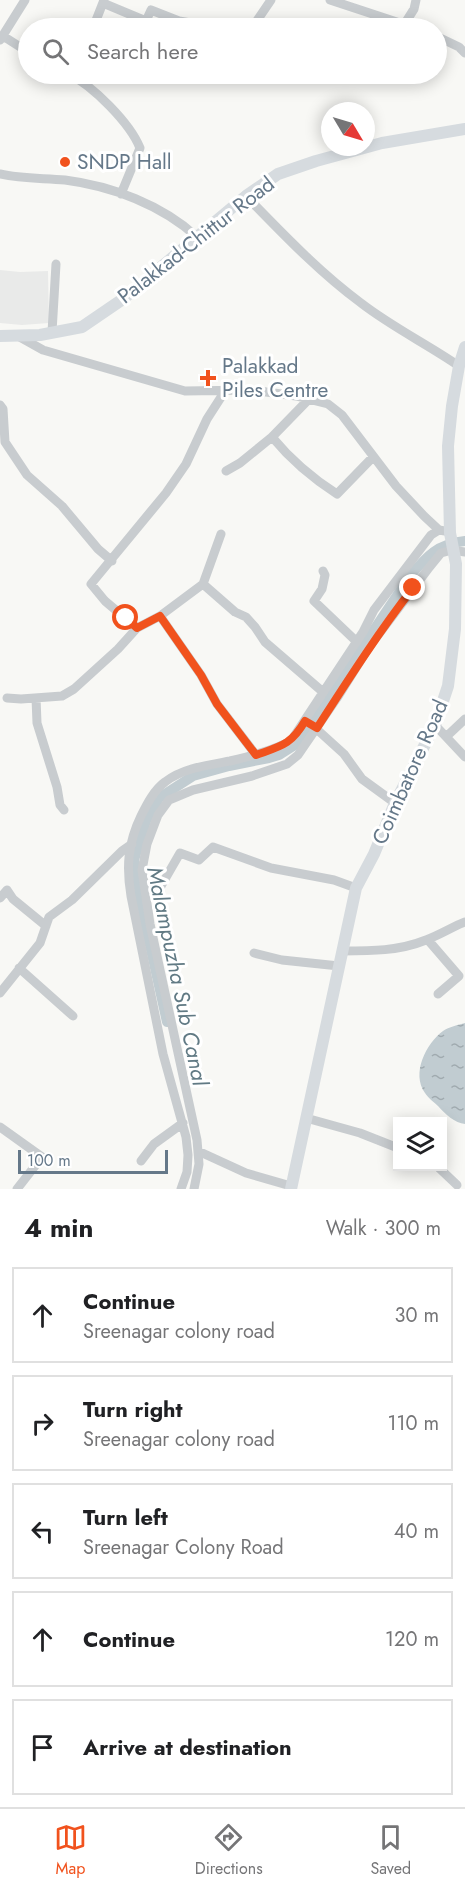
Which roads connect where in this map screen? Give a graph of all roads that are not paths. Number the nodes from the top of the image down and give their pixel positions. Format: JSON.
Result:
{"nodes":[{"id":1,"x":26,"y":0,"type":"edge"},
{"id":2,"x":271,"y":0,"type":"edge"},
{"id":3,"x":330,"y":0,"type":"edge"},
{"id":4,"x":416,"y":0,"type":"edge"},
{"id":5,"x":103,"y":1,"type":"edge"},
{"id":6,"x":97,"y":18,"type":"edge"},
{"id":7,"x":140,"y":18,"type":"edge"},
{"id":8,"x":147,"y":18,"type":"edge"},
{"id":9,"x":171,"y":18,"type":"edge"},
{"id":10,"x":259,"y":18,"type":"edge"},
{"id":11,"x":383,"y":18,"type":"edge"},
{"id":12,"x":408,"y":18,"type":"edge"},
{"id":13,"x":1,"y":38,"type":"edge"},
{"id":14,"x":447,"y":41,"type":"edge"},
{"id":15,"x":18,"y":47,"type":"edge"},
{"id":16,"x":465,"y":53,"type":"edge"},
{"id":17,"x":87,"y":84,"type":"edge"},
{"id":18,"x":465,"y":129,"type":"edge"},
{"id":19,"x":0,"y":174,"type":"edge"},
{"id":20,"x":121,"y":194,"type":"junction"},
{"id":21,"x":246,"y":196,"type":"junction"},
{"id":22,"x":197,"y":237,"type":"junction"},
{"id":23,"x":56,"y":264,"type":"dead end"},
{"id":24,"x":52,"y":332,"type":"junction"},
{"id":25,"x":0,"y":336,"type":"edge"},
{"id":26,"x":18,"y":336,"type":"junction"},
{"id":27,"x":465,"y":348,"type":"edge"},
{"id":28,"x":459,"y":366,"type":"junction"},
{"id":29,"x":225,"y":391,"type":"junction"},
{"id":30,"x":309,"y":399,"type":"junction"},
{"id":31,"x":0,"y":405,"type":"edge"},
{"id":32,"x":272,"y":437,"type":"junction"},
{"id":33,"x":373,"y":457,"type":"junction"},
{"id":34,"x":226,"y":471,"type":"dead end"},
{"id":35,"x":445,"y":531,"type":"junction"},
{"id":36,"x":221,"y":534,"type":"dead end"},
{"id":37,"x":459,"y":551,"type":"edge"},
{"id":38,"x":112,"y":561,"type":"junction"},
{"id":39,"x":323,"y":571,"type":"dead end"},
{"id":40,"x":202,"y":584,"type":"junction"},
{"id":41,"x":160,"y":616,"type":"junction"},
{"id":42,"x":137,"y":628,"type":"junction"},
{"id":43,"x":357,"y":642,"type":"junction"},
{"id":44,"x":323,"y":692,"type":"junction"},
{"id":45,"x":7,"y":698,"type":"dead end"},
{"id":46,"x":36,"y":698,"type":"junction"},
{"id":47,"x":465,"y":719,"type":"edge"},
{"id":48,"x":305,"y":721,"type":"junction"},
{"id":49,"x":435,"y":724,"type":"junction"},
{"id":50,"x":317,"y":728,"type":"junction"},
{"id":51,"x":447,"y":736,"type":"junction"},
{"id":52,"x":256,"y":755,"type":"junction"},
{"id":53,"x":465,"y":757,"type":"edge"},
{"id":54,"x":395,"y":803,"type":"junction"},
{"id":55,"x":64,"y":810,"type":"dead end"},
{"id":56,"x":132,"y":844,"type":"junction"},
{"id":57,"x":356,"y":888,"type":"junction"},
{"id":58,"x":145,"y":889,"type":"junction"},
{"id":59,"x":0,"y":898,"type":"edge"},
{"id":60,"x":465,"y":922,"type":"edge"},
{"id":61,"x":46,"y":926,"type":"junction"},
{"id":62,"x":428,"y":940,"type":"junction"},
{"id":63,"x":342,"y":951,"type":"junction"},
{"id":64,"x":254,"y":953,"type":"dead end"},
{"id":65,"x":339,"y":966,"type":"junction"},
{"id":66,"x":19,"y":968,"type":"junction"},
{"id":67,"x":0,"y":993,"type":"edge"},
{"id":68,"x":438,"y":994,"type":"dead end"},
{"id":69,"x":73,"y":1016,"type":"dead end"},
{"id":70,"x":191,"y":1111,"type":"junction"},
{"id":71,"x":182,"y":1118,"type":"junction"},
{"id":72,"x":306,"y":1118,"type":"junction"},
{"id":73,"x":0,"y":1127,"type":"edge"},
{"id":74,"x":393,"y":1146,"type":"edge"},
{"id":75,"x":198,"y":1151,"type":"junction"},
{"id":76,"x":141,"y":1161,"type":"dead end"},
{"id":77,"x":441,"y":1171,"type":"edge"},
{"id":78,"x":457,"y":1185,"type":"dead end"},
{"id":79,"x":291,"y":1187,"type":"edge"},
{"id":80,"x":17,"y":1189,"type":"edge"},
{"id":81,"x":181,"y":1189,"type":"edge"},
{"id":82,"x":194,"y":1189,"type":"edge"}],
"edges":[{"from":1,"to":13,"type":"street"},
{"from":2,"to":10,"type":"street"},
{"from":3,"to":11,"type":"street"},
{"from":4,"to":12,"type":"street"},
{"from":5,"to":6,"type":"street"},
{"from":5,"to":7,"type":"street"},
{"from":8,"to":9,"type":"street"},
{"from":13,"to":15,"type":"street"},
{"from":14,"to":16,"type":"street"},
{"from":17,"to":20,"type":"street"},
{"from":18,"to":21,"type":"main road","name":"Palakkad-Chittur Road"},
{"from":19,"to":20,"type":"street"},
{"from":20,"to":22,"type":"street"},
{"from":21,"to":22,"type":"main road","name":"Palakkad-Chittur Road"},
{"from":21,"to":28,"type":"street"},
{"from":22,"to":24,"type":"main road","name":"Palakkad-Chittur Road"},
{"from":23,"to":24,"type":"street"},
{"from":24,"to":26,"type":"main road","name":"Palakkad-Chittur Road"},
{"from":25,"to":26,"type":"main road","name":"Palakkad-Chittur Road"},
{"from":26,"to":29,"type":"street"},
{"from":27,"to":28,"type":"main road","name":"Coimbatore Road"},
{"from":28,"to":35,"type":"main road","name":"Coimbatore Road"},
{"from":29,"to":30,"type":"street"},
{"from":29,"to":38,"type":"street"},
{"from":30,"to":32,"type":"street"},
{"from":30,"to":33,"type":"street"},
{"from":31,"to":38,"type":"street"},
{"from":32,"to":33,"type":"street"},
{"from":32,"to":34,"type":"street"},
{"from":33,"to":35,"type":"street"},
{"from":35,"to":37,"type":"main road","name":"Coimbatore Road"},
{"from":35,"to":43,"type":"street"},
{"from":36,"to":40,"type":"street"},
{"from":37,"to":49,"type":"main road","name":"Coimbatore Road"},
{"from":37,"to":50,"type":"street"},
{"from":38,"to":42,"type":"street"},
{"from":39,"to":43,"type":"street"},
{"from":40,"to":41,"type":"street"},
{"from":40,"to":44,"type":"street"},
{"from":41,"to":42,"type":"street"},
{"from":41,"to":52,"type":"street"},
{"from":42,"to":46,"type":"street"},
{"from":43,"to":44,"type":"street"},
{"from":44,"to":48,"type":"street"},
{"from":45,"to":46,"type":"street"},
{"from":46,"to":55,"type":"street"},
{"from":47,"to":51,"type":"street"},
{"from":48,"to":50,"type":"street"},
{"from":48,"to":52,"type":"street"},
{"from":49,"to":51,"type":"street"},
{"from":49,"to":54,"type":"main road","name":"Coimbatore Road"},
{"from":50,"to":54,"type":"street"},
{"from":50,"to":58,"type":"street"},
{"from":51,"to":53,"type":"street"},
{"from":52,"to":56,"type":"street"},
{"from":54,"to":57,"type":"main road","name":"Coimbatore Road"},
{"from":56,"to":61,"type":"street"},
{"from":56,"to":71,"type":"street"},
{"from":57,"to":58,"type":"street"},
{"from":57,"to":63,"type":"main road","name":"Coimbatore Road"},
{"from":58,"to":70,"type":"street"},
{"from":59,"to":61,"type":"street"},
{"from":60,"to":62,"type":"street"},
{"from":61,"to":66,"type":"street"},
{"from":62,"to":63,"type":"street"},
{"from":62,"to":68,"type":"street"},
{"from":63,"to":65,"type":"main road","name":"Coimbatore Road"},
{"from":64,"to":65,"type":"street"},
{"from":65,"to":72,"type":"main road","name":"Coimbatore Road"},
{"from":66,"to":67,"type":"street"},
{"from":66,"to":69,"type":"street"},
{"from":70,"to":71,"type":"street"},
{"from":70,"to":75,"type":"street"},
{"from":71,"to":76,"type":"street"},
{"from":71,"to":81,"type":"street"},
{"from":72,"to":74,"type":"street"},
{"from":72,"to":79,"type":"main road","name":"Coimbatore Road"},
{"from":73,"to":80,"type":"street"},
{"from":75,"to":79,"type":"street"},
{"from":75,"to":82,"type":"street"},
{"from":77,"to":78,"type":"street"}]}
